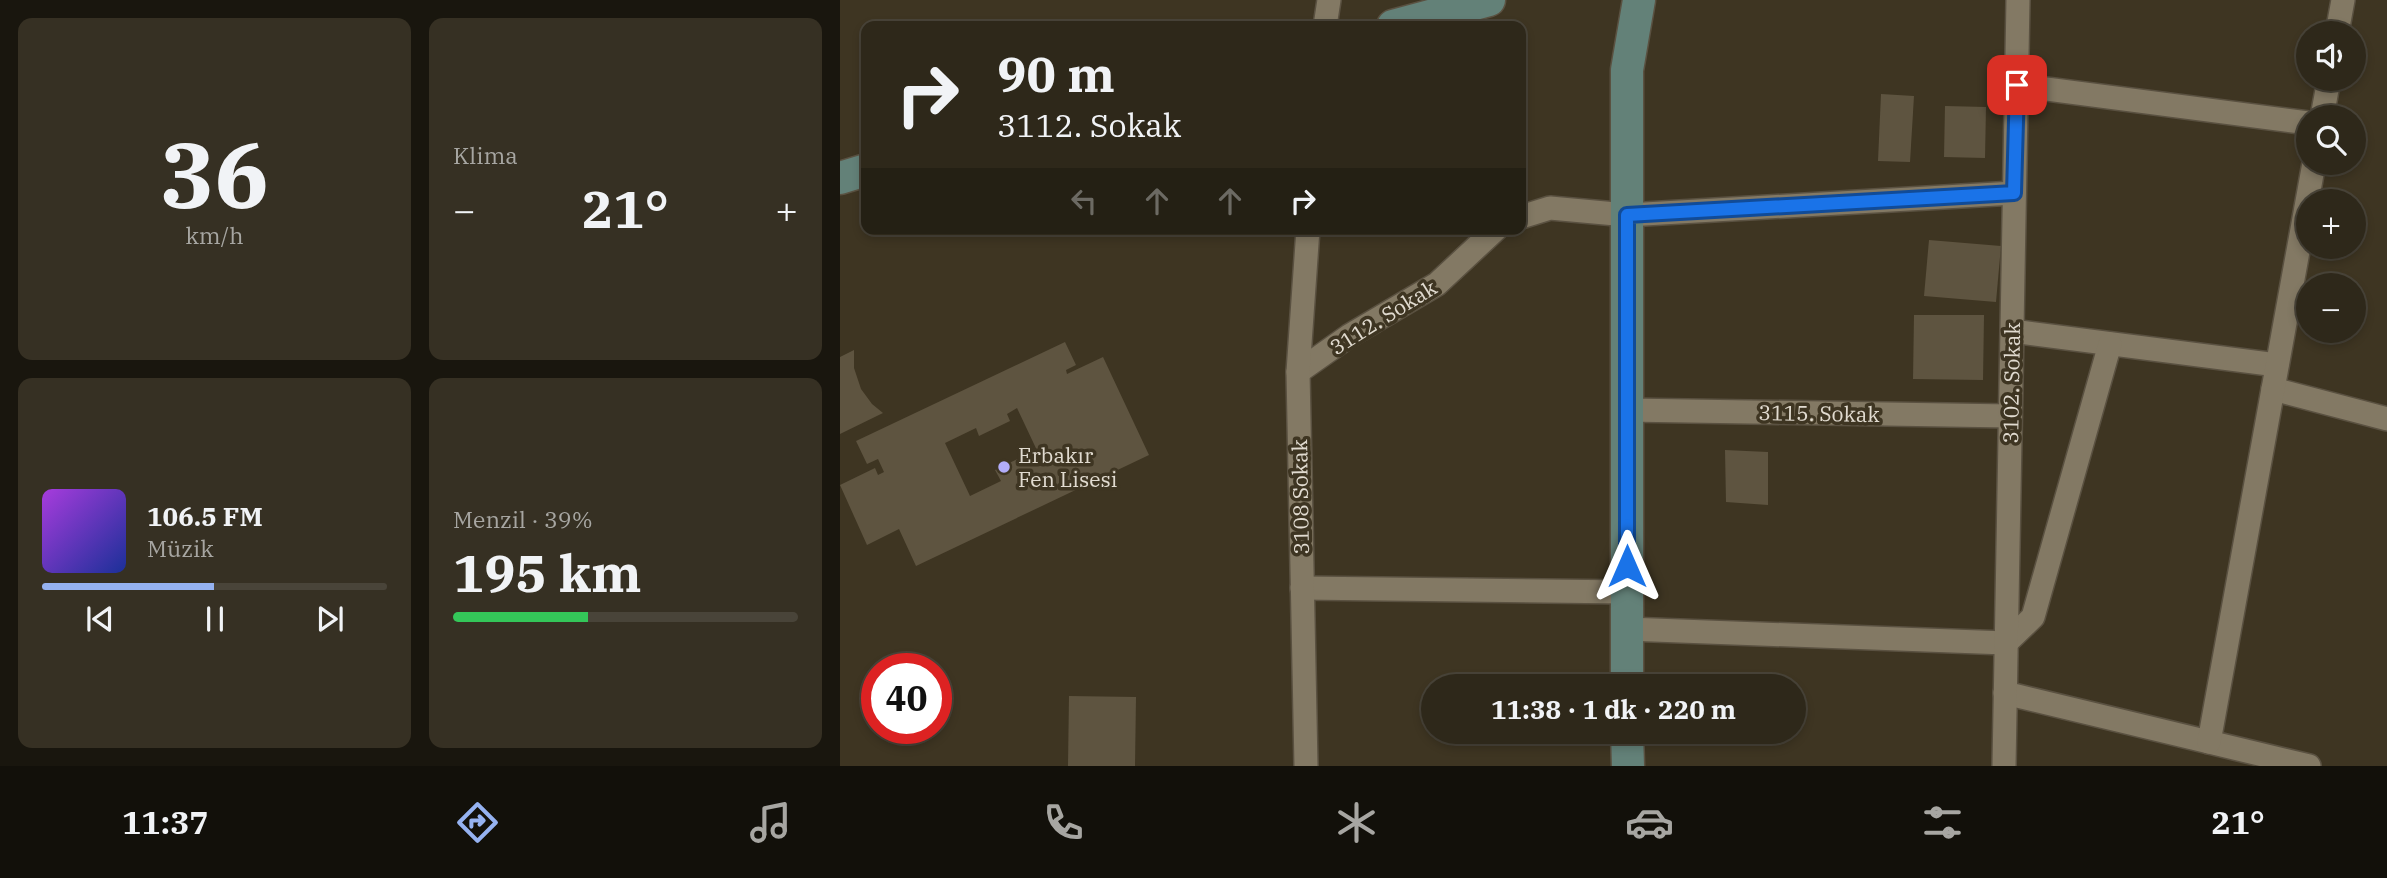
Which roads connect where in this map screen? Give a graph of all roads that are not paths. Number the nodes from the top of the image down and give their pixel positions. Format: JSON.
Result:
{"nodes":[{"id":1,"x":1329,"y":0,"type":"edge"},
{"id":2,"x":1489,"y":0,"type":"edge"},
{"id":3,"x":1639,"y":0,"type":"edge"},
{"id":4,"x":2018,"y":0,"type":"edge"},
{"id":5,"x":2343,"y":0,"type":"edge"},
{"id":6,"x":1326,"y":21,"type":"edge"},
{"id":7,"x":1411,"y":21,"type":"edge"},
{"id":8,"x":2339,"y":21,"type":"edge"},
{"id":9,"x":2017,"y":85,"type":"junction"},
{"id":10,"x":2296,"y":121,"type":"edge"},
{"id":11,"x":861,"y":172,"type":"edge"},
{"id":12,"x":2312,"y":175,"type":"edge"},
{"id":13,"x":840,"y":178,"type":"edge"},
{"id":14,"x":2014,"y":193,"type":"junction"},
{"id":15,"x":1526,"y":215,"type":"edge"},
{"id":16,"x":1627,"y":215,"type":"junction"},
{"id":17,"x":1308,"y":235,"type":"edge"},
{"id":18,"x":1490,"y":235,"type":"edge"},
{"id":19,"x":2012,"y":331,"type":"junction"},
{"id":20,"x":2110,"y":344,"type":"junction"},
{"id":21,"x":2277,"y":365,"type":"junction"},
{"id":22,"x":1298,"y":372,"type":"junction"},
{"id":23,"x":2273,"y":389,"type":"junction"},
{"id":24,"x":1627,"y":410,"type":"junction"},
{"id":25,"x":2010,"y":416,"type":"junction"},
{"id":26,"x":2387,"y":419,"type":"edge"},
{"id":27,"x":1302,"y":588,"type":"junction"},
{"id":28,"x":1627,"y":592,"type":"junction"},
{"id":29,"x":1627,"y":629,"type":"junction"},
{"id":30,"x":2006,"y":643,"type":"junction"},
{"id":31,"x":1627,"y":674,"type":"edge"},
{"id":32,"x":2005,"y":693,"type":"junction"},
{"id":33,"x":2209,"y":742,"type":"junction"},
{"id":34,"x":1627,"y":744,"type":"edge"},
{"id":35,"x":1306,"y":766,"type":"edge"},
{"id":36,"x":1628,"y":766,"type":"edge"},
{"id":37,"x":2004,"y":766,"type":"edge"},
{"id":38,"x":2309,"y":766,"type":"edge"}],
"edges":[{"from":1,"to":6,"type":"street"},
{"from":2,"to":7,"type":"street"},
{"from":3,"to":16,"type":"street"},
{"from":4,"to":9,"type":"street","name":"3102. Sokak"},
{"from":5,"to":8,"type":"street"},
{"from":9,"to":10,"type":"street"},
{"from":9,"to":14,"type":"street","name":"3102. Sokak"},
{"from":11,"to":13,"type":"street"},
{"from":12,"to":21,"type":"street"},
{"from":14,"to":16,"type":"street"},
{"from":14,"to":19,"type":"street","name":"3102. Sokak"},
{"from":15,"to":16,"type":"street"},
{"from":16,"to":24,"type":"street"},
{"from":17,"to":22,"type":"street","name":"3108 Sokak"},
{"from":18,"to":22,"type":"street","name":"3112. Sokak"},
{"from":19,"to":20,"type":"street"},
{"from":19,"to":25,"type":"street","name":"3102. Sokak"},
{"from":20,"to":21,"type":"street"},
{"from":20,"to":30,"type":"street"},
{"from":21,"to":23,"type":"street"},
{"from":22,"to":27,"type":"street","name":"3108 Sokak"},
{"from":23,"to":26,"type":"street"},
{"from":23,"to":33,"type":"street"},
{"from":24,"to":25,"type":"street","name":"3115. Sokak"},
{"from":24,"to":28,"type":"street"},
{"from":25,"to":30,"type":"street","name":"3102. Sokak"},
{"from":27,"to":28,"type":"street"},
{"from":27,"to":35,"type":"street","name":"3108 Sokak"},
{"from":28,"to":29,"type":"street"},
{"from":29,"to":30,"type":"street"},
{"from":29,"to":31,"type":"street"},
{"from":30,"to":32,"type":"street","name":"3102. Sokak"},
{"from":32,"to":33,"type":"street"},
{"from":32,"to":37,"type":"street","name":"3102. Sokak"},
{"from":33,"to":38,"type":"street"},
{"from":34,"to":36,"type":"street"}]}
